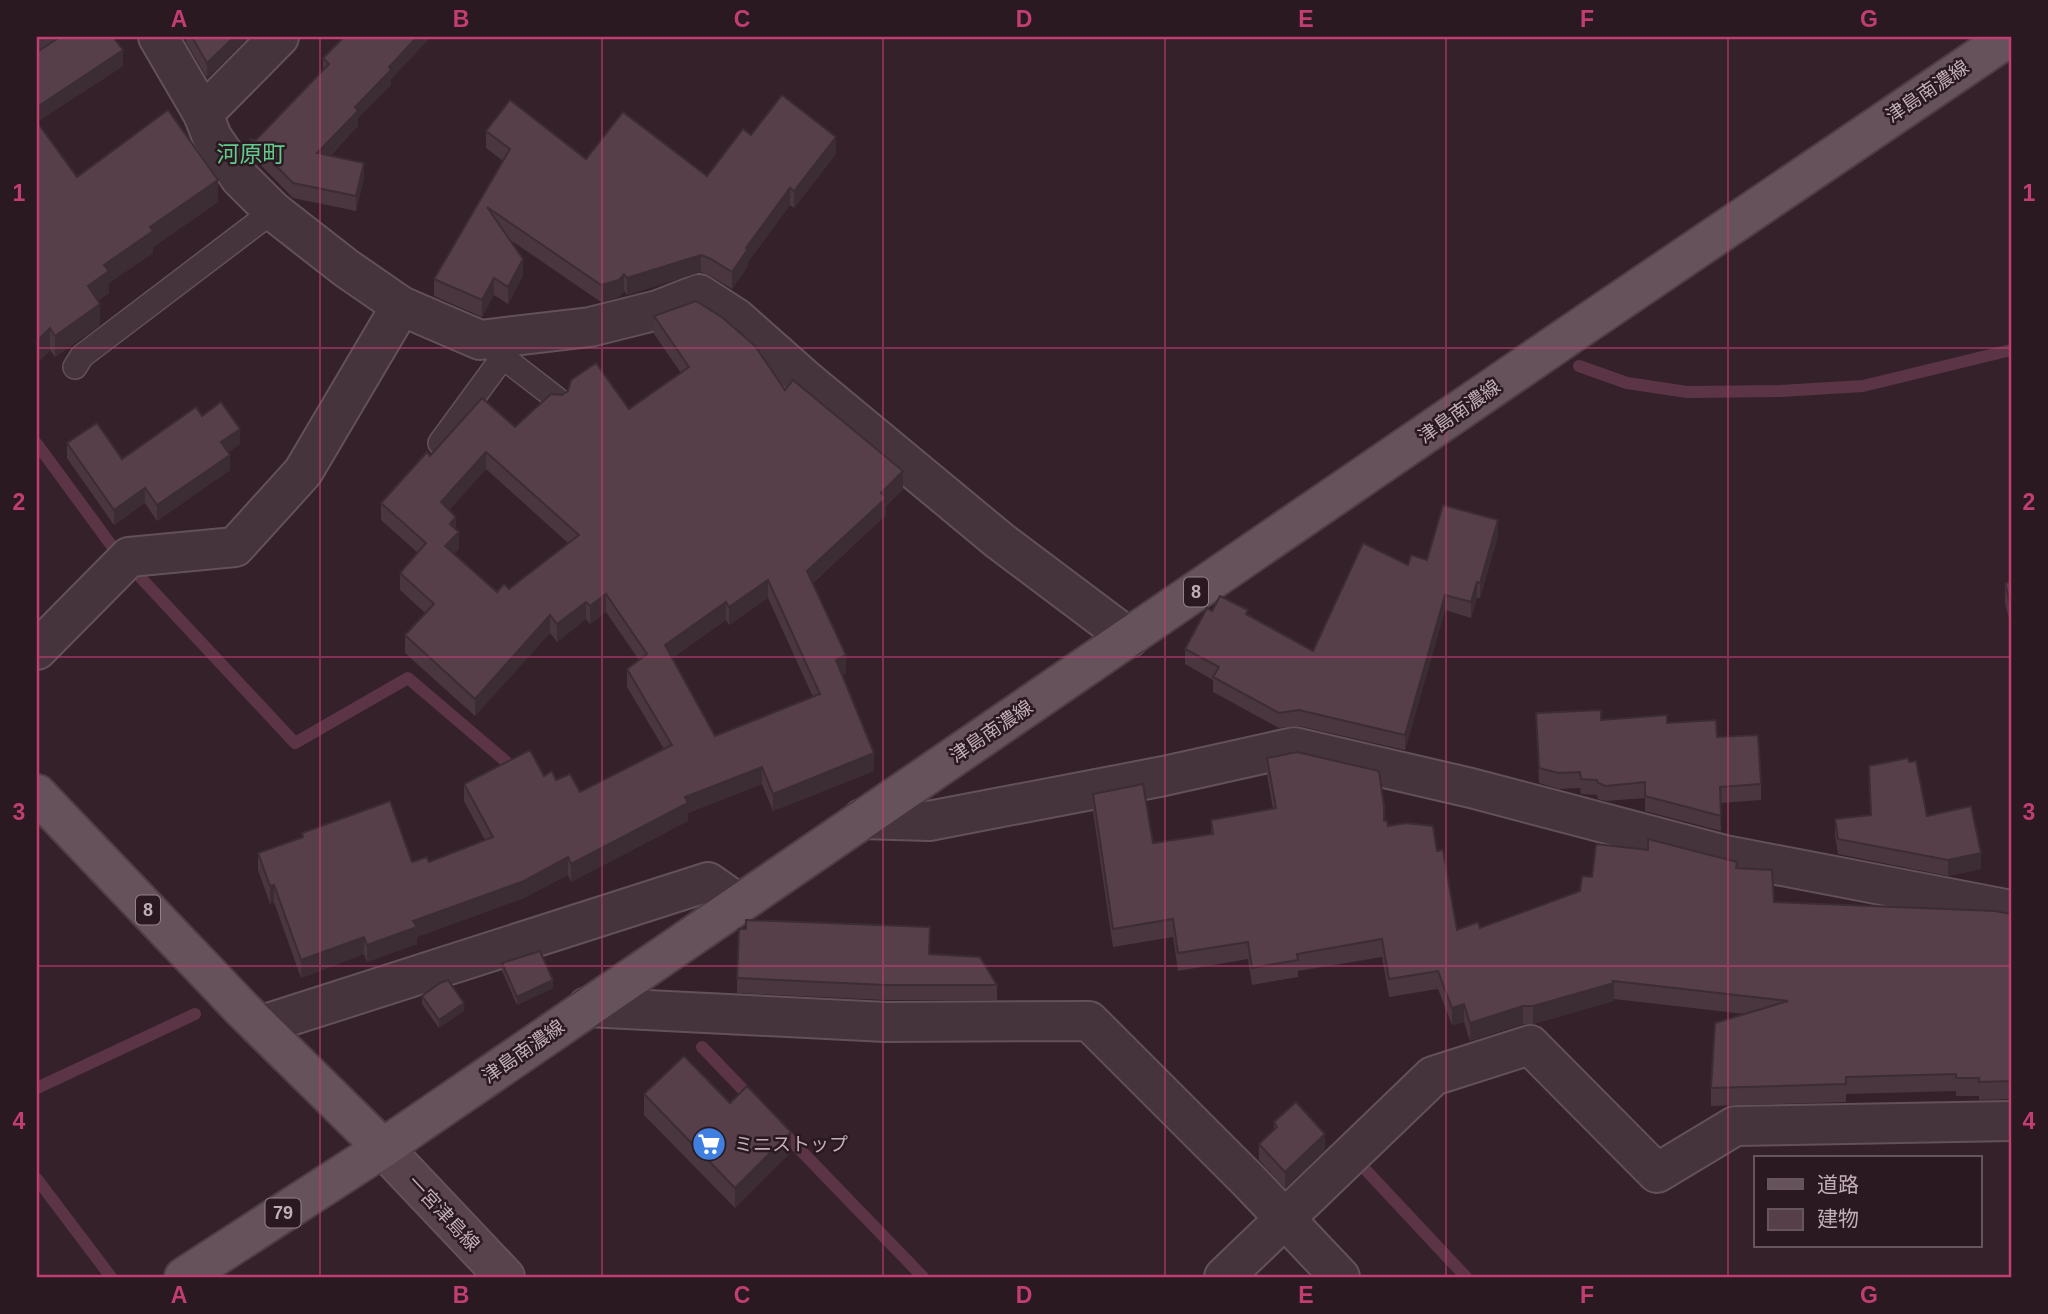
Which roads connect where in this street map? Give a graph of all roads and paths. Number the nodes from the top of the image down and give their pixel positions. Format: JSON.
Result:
{"nodes":[{"id":1,"x":52,"y":37,"type":"edge"},
{"id":2,"x":158,"y":37,"type":"edge"},
{"id":3,"x":279,"y":37,"type":"edge"},
{"id":4,"x":2009,"y":37,"type":"edge"},
{"id":5,"x":37,"y":44,"type":"edge"},
{"id":6,"x":202,"y":114,"type":"junction"},
{"id":7,"x":273,"y":211,"type":"junction"},
{"id":8,"x":401,"y":306,"type":"junction"},
{"id":9,"x":491,"y":349,"type":"junction"},
{"id":10,"x":75,"y":367,"type":"dead end"},
{"id":11,"x":557,"y":399,"type":"edge"},
{"id":12,"x":439,"y":443,"type":"edge"},
{"id":13,"x":1129,"y":638,"type":"junction"},
{"id":14,"x":37,"y":649,"type":"edge"},
{"id":15,"x":37,"y":794,"type":"edge"},
{"id":16,"x":862,"y":818,"type":"junction"},
{"id":17,"x":738,"y":903,"type":"junction"},
{"id":18,"x":2011,"y":910,"type":"edge"},
{"id":19,"x":587,"y":1007,"type":"junction"},
{"id":20,"x":259,"y":1026,"type":"junction"},
{"id":21,"x":2011,"y":1121,"type":"edge"},
{"id":22,"x":383,"y":1148,"type":"junction"},
{"id":23,"x":1285,"y":1219,"type":"junction"},
{"id":24,"x":184,"y":1277,"type":"edge"},
{"id":25,"x":505,"y":1277,"type":"edge"},
{"id":26,"x":1224,"y":1277,"type":"edge"},
{"id":27,"x":1340,"y":1277,"type":"edge"}],
"edges":[{"from":1,"to":5,"type":"lane"},
{"from":2,"to":6,"type":"street"},
{"from":3,"to":6,"type":"street"},
{"from":4,"to":13,"type":"main road","name":"津島南濃線","number":"8"},
{"from":6,"to":7,"type":"street"},
{"from":7,"to":8,"type":"street"},
{"from":7,"to":10,"type":"lane"},
{"from":8,"to":9,"type":"street"},
{"from":8,"to":14,"type":"street"},
{"from":9,"to":11,"type":"lane"},
{"from":9,"to":12,"type":"lane"},
{"from":9,"to":13,"type":"street"},
{"from":13,"to":16,"type":"main road","name":"津島南濃線","number":"8"},
{"from":15,"to":20,"type":"main road","number":"8"},
{"from":16,"to":17,"type":"main road","name":"津島南濃線","number":"8"},
{"from":16,"to":18,"type":"street"},
{"from":17,"to":19,"type":"main road","name":"津島南濃線","number":"8"},
{"from":17,"to":20,"type":"street"},
{"from":19,"to":22,"type":"main road","name":"津島南濃線","number":"8"},
{"from":19,"to":23,"type":"street"},
{"from":20,"to":22,"type":"main road","number":"8"},
{"from":21,"to":23,"type":"street"},
{"from":22,"to":24,"type":"main road","number":"79"},
{"from":22,"to":25,"type":"main road","name":"一宮津島線"},
{"from":23,"to":26,"type":"street"},
{"from":23,"to":27,"type":"street"}]}
